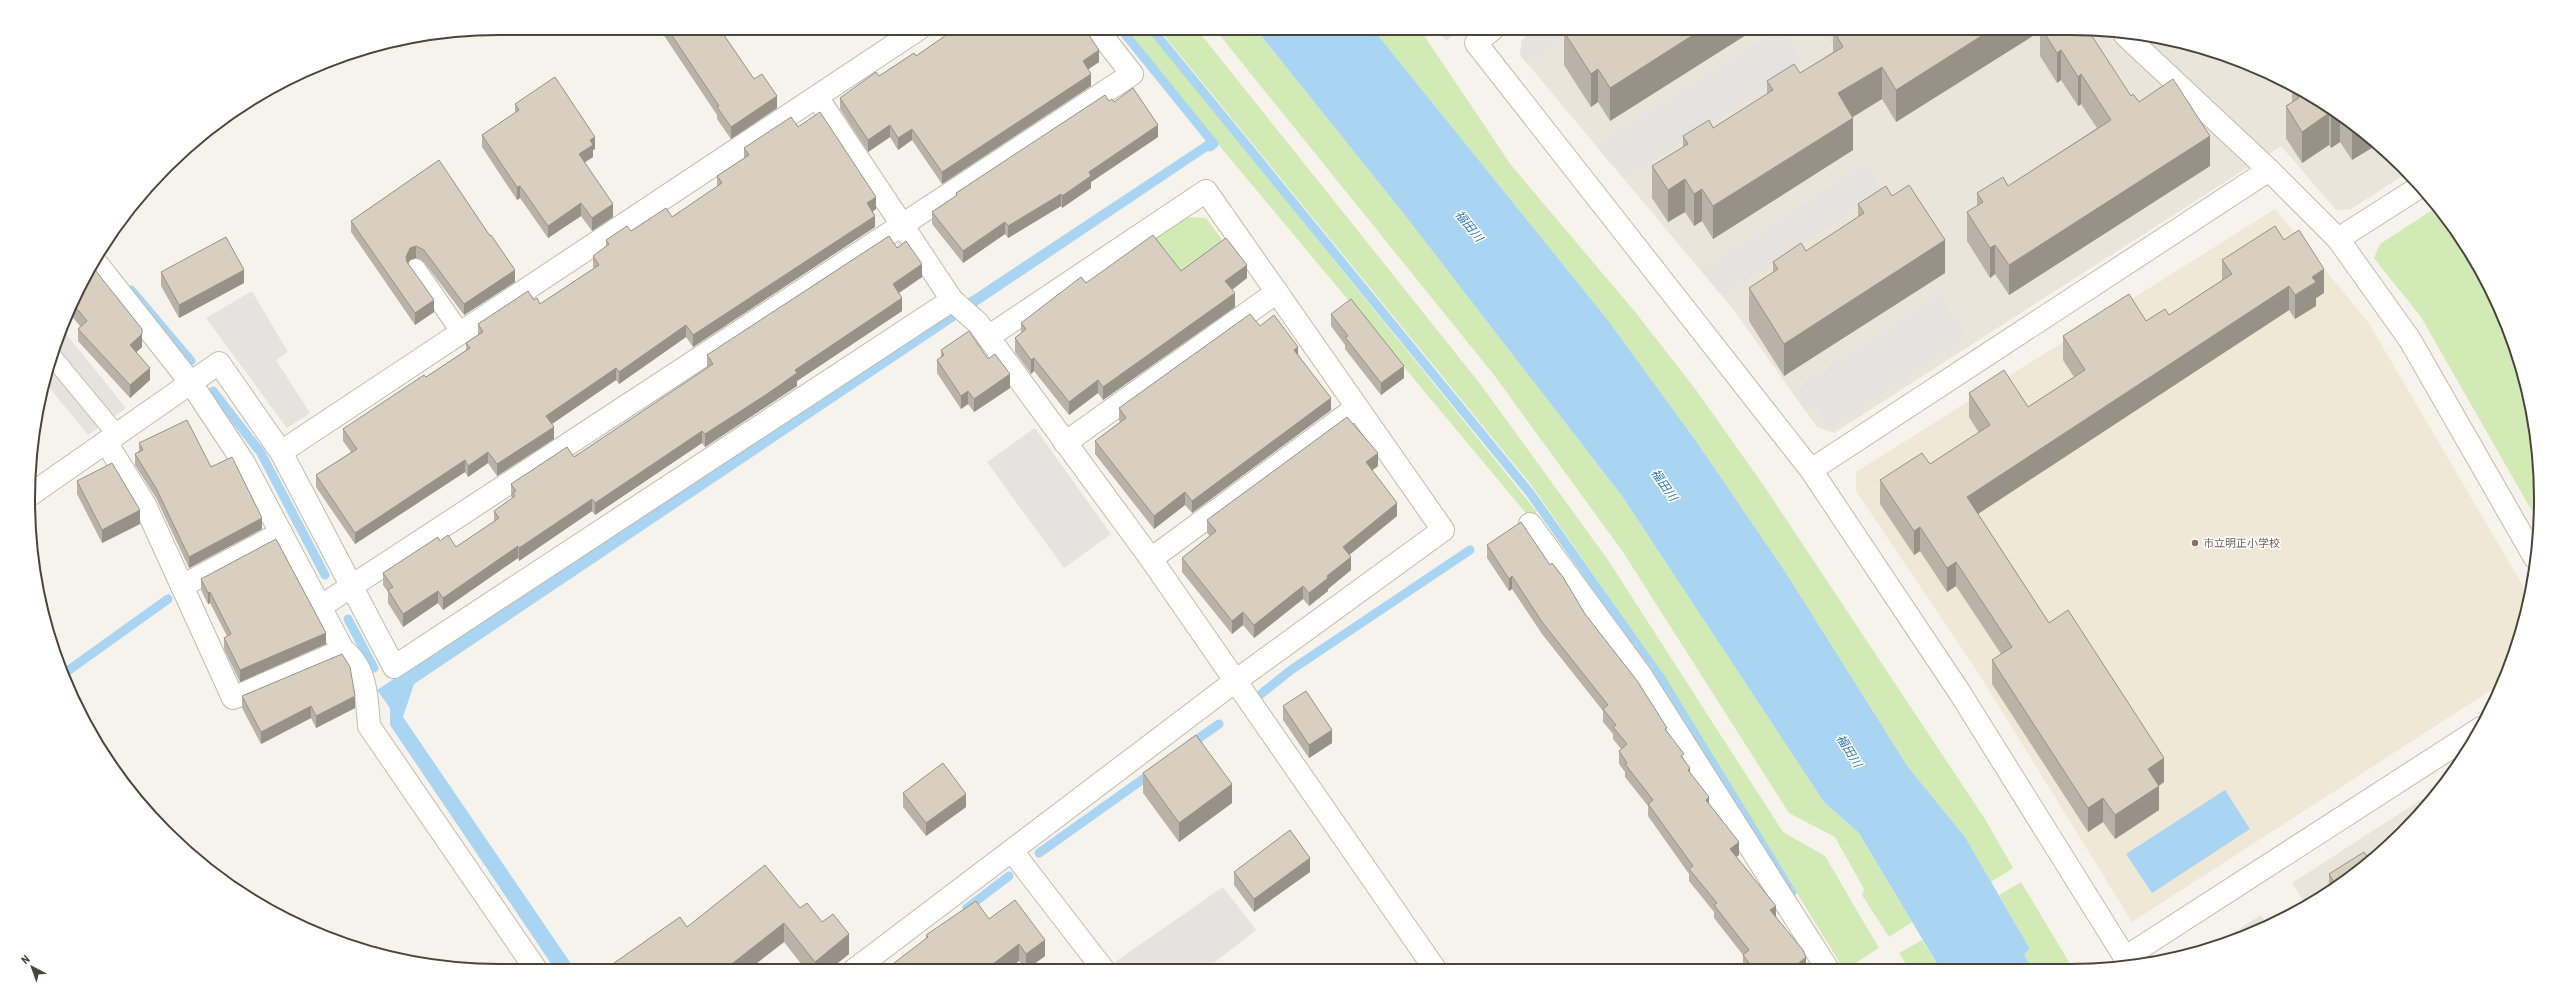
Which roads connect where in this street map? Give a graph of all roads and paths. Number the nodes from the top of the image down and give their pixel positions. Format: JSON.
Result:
{"nodes":[{"id":1,"x":910,"y":35,"type":"edge"},
{"id":2,"x":1101,"y":35,"type":"edge"},
{"id":3,"x":1486,"y":35,"type":"edge"},
{"id":4,"x":2128,"y":39,"type":"edge"},
{"id":5,"x":817,"y":97,"type":"junction"},
{"id":6,"x":2268,"y":170,"type":"junction"},
{"id":7,"x":2416,"y":189,"type":"edge"},
{"id":8,"x":902,"y":225,"type":"junction"},
{"id":9,"x":2338,"y":239,"type":"junction"},
{"id":10,"x":98,"y":265,"type":"edge"},
{"id":11,"x":416,"y":268,"type":"dead end"},
{"id":12,"x":1276,"y":292,"type":"junction"},
{"id":13,"x":954,"y":302,"type":"junction"},
{"id":14,"x":460,"y":333,"type":"junction"},
{"id":15,"x":988,"y":337,"type":"junction"},
{"id":16,"x":56,"y":361,"type":"edge"},
{"id":17,"x":191,"y":383,"type":"junction"},
{"id":18,"x":1357,"y":407,"type":"junction"},
{"id":19,"x":111,"y":438,"type":"junction"},
{"id":20,"x":1065,"y":443,"type":"junction"},
{"id":21,"x":281,"y":452,"type":"junction"},
{"id":22,"x":1811,"y":470,"type":"junction"},
{"id":23,"x":35,"y":491,"type":"edge"},
{"id":24,"x":1530,"y":524,"type":"dead end"},
{"id":25,"x":281,"y":533,"type":"junction"},
{"id":26,"x":2531,"y":551,"type":"edge"},
{"id":27,"x":1150,"y":559,"type":"junction"},
{"id":28,"x":182,"y":586,"type":"junction"},
{"id":29,"x":352,"y":586,"type":"junction"},
{"id":30,"x":320,"y":607,"type":"junction"},
{"id":31,"x":343,"y":650,"type":"junction"},
{"id":32,"x":394,"y":666,"type":"junction"},
{"id":33,"x":1234,"y":682,"type":"junction"},
{"id":34,"x":366,"y":687,"type":"junction"},
{"id":35,"x":2470,"y":735,"type":"edge"},
{"id":36,"x":1012,"y":851,"type":"junction"},
{"id":37,"x":2127,"y":960,"type":"edge"},
{"id":38,"x":2131,"y":960,"type":"edge"},
{"id":39,"x":532,"y":964,"type":"edge"},
{"id":40,"x":862,"y":964,"type":"edge"},
{"id":41,"x":1098,"y":964,"type":"edge"},
{"id":42,"x":1431,"y":964,"type":"edge"},
{"id":43,"x":1824,"y":964,"type":"edge"}],
"edges":[{"from":1,"to":5,"type":"street"},
{"from":2,"to":8,"type":"street"},
{"from":3,"to":22,"type":"street"},
{"from":4,"to":6,"type":"street"},
{"from":5,"to":8,"type":"street"},
{"from":5,"to":14,"type":"street"},
{"from":6,"to":9,"type":"street"},
{"from":6,"to":22,"type":"street"},
{"from":7,"to":9,"type":"street"},
{"from":8,"to":13,"type":"street"},
{"from":8,"to":29,"type":"street"},
{"from":9,"to":26,"type":"street"},
{"from":10,"to":17,"type":"street"},
{"from":11,"to":14,"type":"lane"},
{"from":12,"to":15,"type":"street"},
{"from":12,"to":18,"type":"street"},
{"from":12,"to":20,"type":"street"},
{"from":13,"to":15,"type":"street"},
{"from":13,"to":32,"type":"street"},
{"from":14,"to":21,"type":"street"},
{"from":15,"to":20,"type":"street"},
{"from":16,"to":19,"type":"lane"},
{"from":17,"to":19,"type":"street"},
{"from":17,"to":21,"type":"street"},
{"from":17,"to":25,"type":"street"},
{"from":18,"to":27,"type":"street"},
{"from":18,"to":33,"type":"street"},
{"from":19,"to":23,"type":"street"},
{"from":19,"to":28,"type":"street"},
{"from":20,"to":27,"type":"street"},
{"from":21,"to":29,"type":"street"},
{"from":22,"to":37,"type":"street"},
{"from":24,"to":43,"type":"street"},
{"from":25,"to":28,"type":"street"},
{"from":25,"to":30,"type":"street"},
{"from":27,"to":33,"type":"street"},
{"from":28,"to":31,"type":"street"},
{"from":29,"to":30,"type":"street"},
{"from":29,"to":32,"type":"street"},
{"from":30,"to":31,"type":"street"},
{"from":31,"to":34,"type":"street"},
{"from":32,"to":34,"type":"street"},
{"from":33,"to":36,"type":"street"},
{"from":33,"to":42,"type":"street"},
{"from":34,"to":39,"type":"street"},
{"from":35,"to":38,"type":"street"},
{"from":36,"to":40,"type":"street"},
{"from":36,"to":41,"type":"street"}]}
